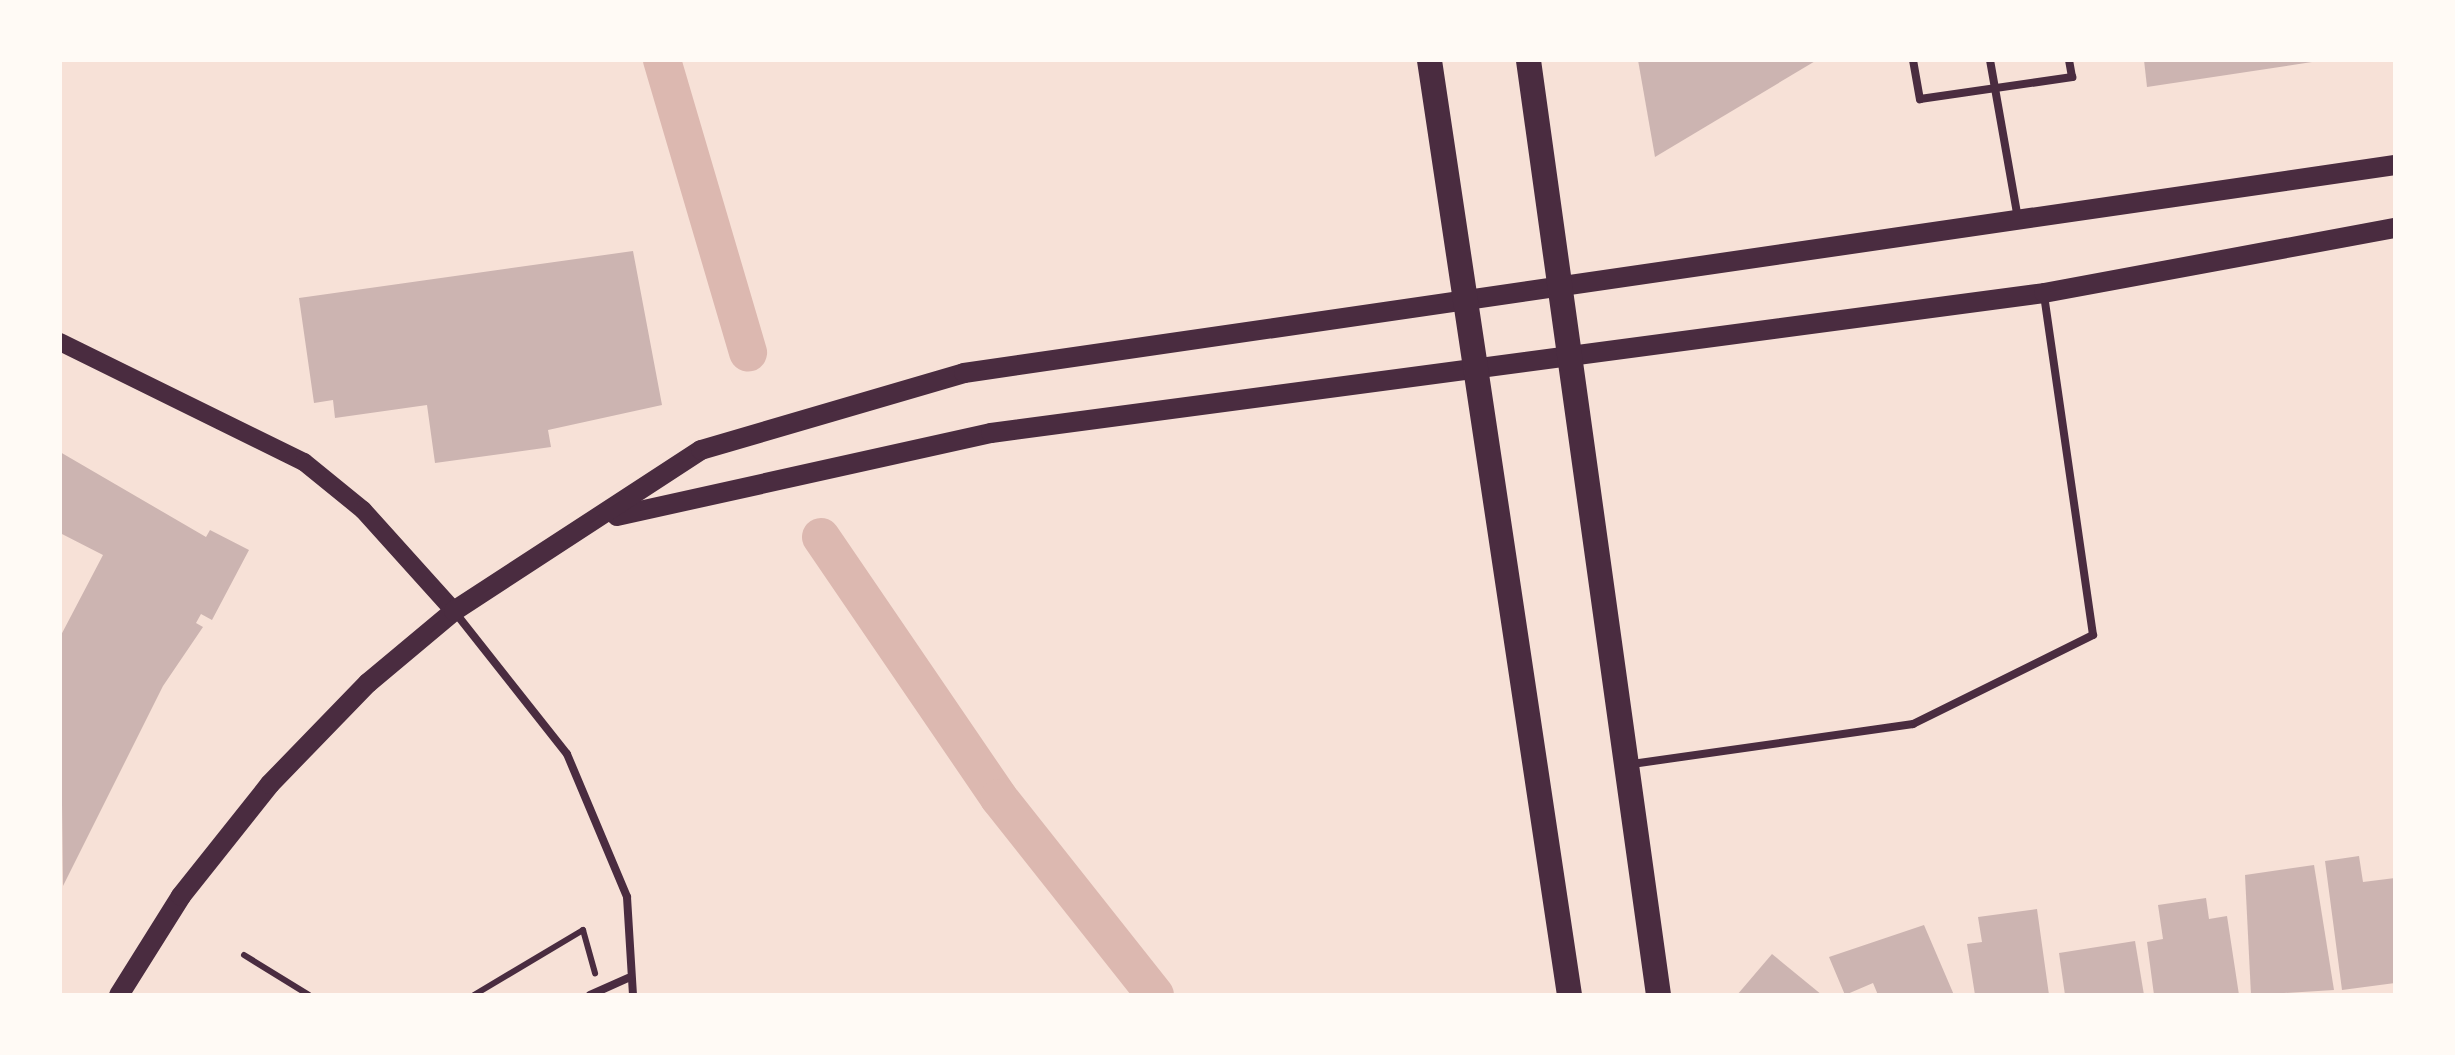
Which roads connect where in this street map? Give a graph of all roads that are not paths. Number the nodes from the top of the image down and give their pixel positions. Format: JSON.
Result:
{"nodes":[{"id":1,"x":1429,"y":60,"type":"edge"},
{"id":2,"x":1528,"y":60,"type":"edge"},
{"id":3,"x":1913,"y":60,"type":"edge"},
{"id":4,"x":1990,"y":60,"type":"edge"},
{"id":5,"x":2069,"y":60,"type":"edge"},
{"id":6,"x":1995,"y":87,"type":"junction"},
{"id":7,"x":2395,"y":165,"type":"edge"},
{"id":8,"x":2018,"y":220,"type":"junction"},
{"id":9,"x":2395,"y":228,"type":"edge"},
{"id":10,"x":1562,"y":288,"type":"junction"},
{"id":11,"x":2044,"y":294,"type":"junction"},
{"id":12,"x":1461,"y":303,"type":"junction"},
{"id":13,"x":60,"y":342,"type":"edge"},
{"id":14,"x":1571,"y":361,"type":"junction"},
{"id":15,"x":1471,"y":375,"type":"junction"},
{"id":16,"x":601,"y":520,"type":"junction"},
{"id":17,"x":454,"y":611,"type":"junction"},
{"id":18,"x":1626,"y":764,"type":"junction"},
{"id":19,"x":628,"y":978,"type":"junction"},
{"id":20,"x":593,"y":994,"type":"edge"},
{"id":21,"x":119,"y":995,"type":"edge"},
{"id":22,"x":633,"y":995,"type":"edge"},
{"id":23,"x":1569,"y":995,"type":"edge"},
{"id":24,"x":1658,"y":995,"type":"edge"}],
"edges":[{"from":1,"to":12,"type":"main road"},
{"from":2,"to":10,"type":"main road"},
{"from":3,"to":6,"type":"lane"},
{"from":4,"to":6,"type":"lane"},
{"from":5,"to":6,"type":"lane"},
{"from":6,"to":8,"type":"lane"},
{"from":7,"to":8,"type":"main road"},
{"from":8,"to":10,"type":"main road"},
{"from":9,"to":11,"type":"main road"},
{"from":10,"to":12,"type":"main road"},
{"from":10,"to":14,"type":"main road"},
{"from":11,"to":14,"type":"main road"},
{"from":11,"to":18,"type":"lane"},
{"from":12,"to":15,"type":"main road"},
{"from":12,"to":16,"type":"main road"},
{"from":13,"to":17,"type":"street"},
{"from":14,"to":15,"type":"main road"},
{"from":14,"to":18,"type":"main road"},
{"from":15,"to":16,"type":"main road"},
{"from":15,"to":23,"type":"main road"},
{"from":16,"to":17,"type":"main road"},
{"from":17,"to":19,"type":"lane"},
{"from":17,"to":21,"type":"main road"},
{"from":18,"to":24,"type":"main road"},
{"from":19,"to":20,"type":"lane"},
{"from":19,"to":22,"type":"lane"}]}
